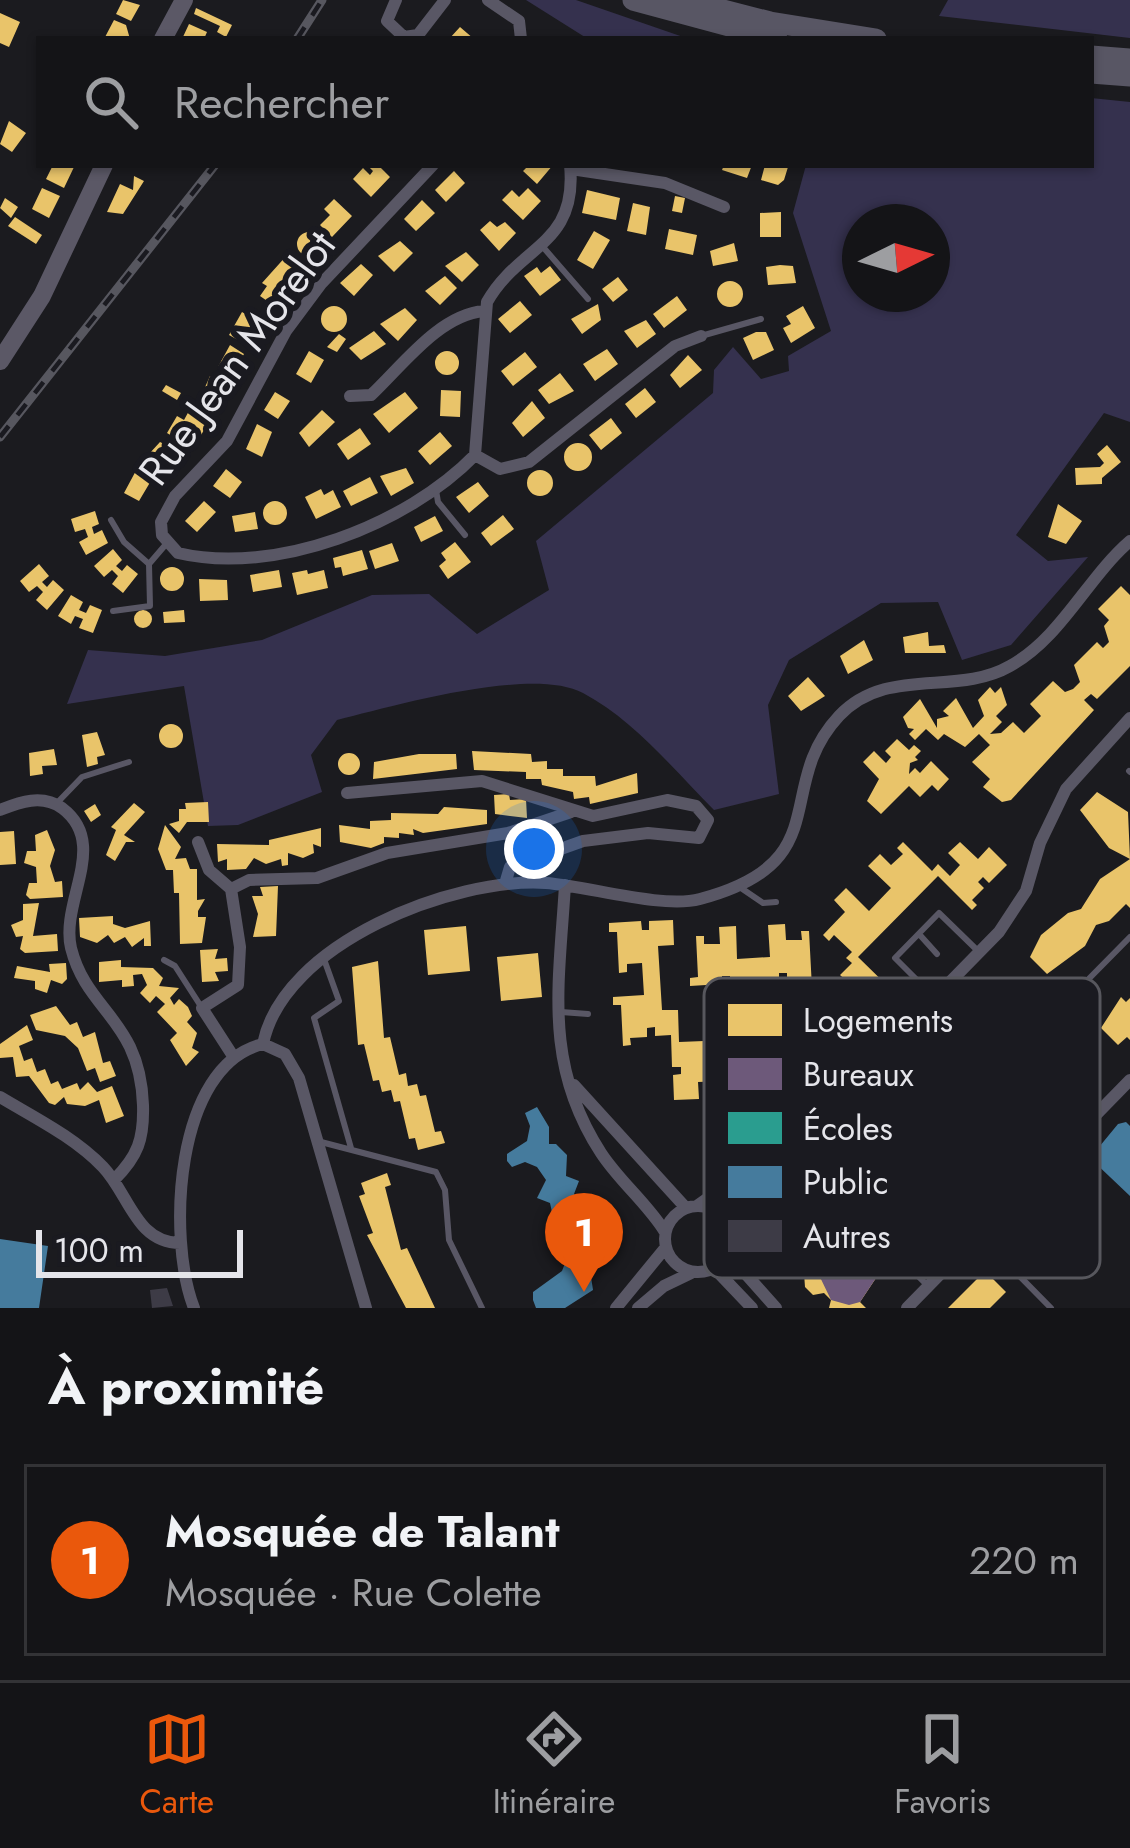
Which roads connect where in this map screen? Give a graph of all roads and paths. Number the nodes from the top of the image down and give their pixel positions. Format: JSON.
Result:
{"nodes":[{"id":1,"x":180,"y":0,"type":"edge"},
{"id":2,"x":396,"y":0,"type":"edge"},
{"id":3,"x":445,"y":0,"type":"edge"},
{"id":4,"x":488,"y":0,"type":"edge"},
{"id":5,"x":633,"y":0,"type":"edge"},
{"id":6,"x":684,"y":0,"type":"edge"},
{"id":7,"x":163,"y":36,"type":"edge"},
{"id":8,"x":402,"y":36,"type":"edge"},
{"id":9,"x":411,"y":36,"type":"edge"},
{"id":10,"x":521,"y":36,"type":"edge"},
{"id":11,"x":766,"y":36,"type":"edge"},
{"id":12,"x":857,"y":36,"type":"edge"},
{"id":13,"x":1094,"y":56,"type":"edge"},
{"id":14,"x":1130,"y":59,"type":"edge"},
{"id":15,"x":1094,"y":73,"type":"edge"},
{"id":16,"x":1130,"y":76,"type":"edge"},
{"id":17,"x":103,"y":168,"type":"edge"},
{"id":18,"x":430,"y":168,"type":"edge"},
{"id":19,"x":571,"y":168,"type":"edge"},
{"id":20,"x":577,"y":168,"type":"edge"},
{"id":21,"x":724,"y":207,"type":"dead end"},
{"id":22,"x":544,"y":247,"type":"junction"},
{"id":23,"x":588,"y":299,"type":"dead end"},
{"id":24,"x":484,"y":311,"type":"junction"},
{"id":25,"x":761,"y":320,"type":"dead end"},
{"id":26,"x":701,"y":336,"type":"joint"},
{"id":27,"x":0,"y":361,"type":"edge"},
{"id":28,"x":350,"y":396,"type":"dead end"},
{"id":29,"x":475,"y":455,"type":"junction"},
{"id":30,"x":436,"y":490,"type":"junction"},
{"id":31,"x":111,"y":520,"type":"dead end"},
{"id":32,"x":466,"y":536,"type":"dead end"},
{"id":33,"x":1130,"y":541,"type":"edge"},
{"id":34,"x":166,"y":543,"type":"junction"},
{"id":35,"x":149,"y":564,"type":"junction"},
{"id":36,"x":113,"y":611,"type":"dead end"},
{"id":37,"x":1130,"y":718,"type":"edge"},
{"id":38,"x":129,"y":762,"type":"dead end"},
{"id":39,"x":347,"y":794,"type":"dead end"},
{"id":40,"x":56,"y":804,"type":"junction"},
{"id":41,"x":0,"y":810,"type":"edge"},
{"id":42,"x":571,"y":812,"type":"junction"},
{"id":43,"x":198,"y":842,"type":"dead end"},
{"id":44,"x":505,"y":884,"type":"junction"},
{"id":45,"x":565,"y":885,"type":"junction"},
{"id":46,"x":741,"y":888,"type":"junction"},
{"id":47,"x":231,"y":889,"type":"junction"},
{"id":48,"x":776,"y":902,"type":"dead end"},
{"id":49,"x":919,"y":934,"type":"junction"},
{"id":50,"x":1130,"y":937,"type":"edge"},
{"id":51,"x":979,"y":952,"type":"junction"},
{"id":52,"x":938,"y":954,"type":"dead end"},
{"id":53,"x":164,"y":960,"type":"dead end"},
{"id":54,"x":324,"y":960,"type":"junction"},
{"id":55,"x":915,"y":978,"type":"edge"},
{"id":56,"x":953,"y":978,"type":"edge"},
{"id":57,"x":1090,"y":978,"type":"edge"},
{"id":58,"x":202,"y":1008,"type":"junction"},
{"id":59,"x":558,"y":1012,"type":"junction"},
{"id":60,"x":588,"y":1014,"type":"dead end"},
{"id":61,"x":263,"y":1044,"type":"junction"},
{"id":62,"x":233,"y":1056,"type":"junction"},
{"id":63,"x":569,"y":1079,"type":"junction"},
{"id":64,"x":1130,"y":1080,"type":"edge"},
{"id":65,"x":0,"y":1097,"type":"edge"},
{"id":66,"x":1100,"y":1111,"type":"edge"},
{"id":67,"x":317,"y":1141,"type":"junction"},
{"id":68,"x":351,"y":1148,"type":"junction"},
{"id":69,"x":114,"y":1180,"type":"junction"},
{"id":70,"x":704,"y":1198,"type":"edge"},
{"id":71,"x":692,"y":1207,"type":"junction"},
{"id":72,"x":704,"y":1210,"type":"edge"},
{"id":73,"x":665,"y":1232,"type":"junction"},
{"id":74,"x":180,"y":1243,"type":"junction"},
{"id":75,"x":666,"y":1247,"type":"junction"},
{"id":76,"x":704,"y":1270,"type":"edge"},
{"id":77,"x":693,"y":1273,"type":"junction"},
{"id":78,"x":724,"y":1278,"type":"edge"},
{"id":79,"x":749,"y":1278,"type":"edge"},
{"id":80,"x":1017,"y":1278,"type":"edge"},
{"id":81,"x":925,"y":1296,"type":"edge"},
{"id":82,"x":1046,"y":1306,"type":"edge"},
{"id":83,"x":194,"y":1308,"type":"edge"},
{"id":84,"x":366,"y":1308,"type":"edge"},
{"id":85,"x":482,"y":1308,"type":"edge"},
{"id":86,"x":616,"y":1308,"type":"edge"},
{"id":87,"x":638,"y":1308,"type":"edge"},
{"id":88,"x":752,"y":1308,"type":"edge"},
{"id":89,"x":776,"y":1308,"type":"edge"},
{"id":90,"x":907,"y":1308,"type":"edge"}],
"edges":[{"from":1,"to":7,"type":"main road"},
{"from":2,"to":8,"type":"street"},
{"from":3,"to":9,"type":"street"},
{"from":4,"to":10,"type":"street"},
{"from":5,"to":11,"type":"highway"},
{"from":6,"to":12,"type":"highway"},
{"from":13,"to":14,"type":"highway"},
{"from":15,"to":16,"type":"highway"},
{"from":17,"to":27,"type":"main road"},
{"from":18,"to":34,"type":"street","name":"Rue Jean Morelot"},
{"from":19,"to":22,"type":"street"},
{"from":20,"to":21,"type":"street"},
{"from":22,"to":23,"type":"lane"},
{"from":22,"to":24,"type":"street"},
{"from":24,"to":28,"type":"street"},
{"from":24,"to":29,"type":"street"},
{"from":25,"to":26,"type":"lane"},
{"from":26,"to":29,"type":"street"},
{"from":29,"to":30,"type":"street"},
{"from":30,"to":32,"type":"lane"},
{"from":30,"to":34,"type":"street"},
{"from":31,"to":35,"type":"lane"},
{"from":33,"to":46,"type":"street"},
{"from":34,"to":35,"type":"lane"},
{"from":35,"to":36,"type":"lane"},
{"from":37,"to":51,"type":"street"},
{"from":38,"to":40,"type":"lane"},
{"from":39,"to":42,"type":"street"},
{"from":40,"to":41,"type":"street"},
{"from":40,"to":69,"type":"street"},
{"from":42,"to":44,"type":"street"},
{"from":42,"to":47,"type":"street"},
{"from":43,"to":47,"type":"street"},
{"from":44,"to":45,"type":"street"},
{"from":44,"to":54,"type":"street"},
{"from":45,"to":46,"type":"street"},
{"from":45,"to":59,"type":"street"},
{"from":46,"to":48,"type":"lane"},
{"from":47,"to":58,"type":"street"},
{"from":49,"to":51,"type":"lane"},
{"from":49,"to":52,"type":"lane"},
{"from":49,"to":55,"type":"lane"},
{"from":50,"to":57,"type":"lane"},
{"from":51,"to":56,"type":"street"},
{"from":53,"to":58,"type":"lane"},
{"from":54,"to":61,"type":"street"},
{"from":54,"to":68,"type":"lane"},
{"from":58,"to":62,"type":"street"},
{"from":59,"to":60,"type":"lane"},
{"from":59,"to":63,"type":"street"},
{"from":61,"to":62,"type":"street"},
{"from":61,"to":67,"type":"street"},
{"from":62,"to":74,"type":"street"},
{"from":63,"to":71,"type":"street"},
{"from":63,"to":73,"type":"street"},
{"from":64,"to":66,"type":"street"},
{"from":65,"to":69,"type":"street"},
{"from":67,"to":68,"type":"lane"},
{"from":67,"to":84,"type":"street"},
{"from":68,"to":85,"type":"lane"},
{"from":69,"to":74,"type":"street"},
{"from":70,"to":71,"type":"street"},
{"from":71,"to":72,"type":"street"},
{"from":71,"to":73,"type":"street"},
{"from":73,"to":75,"type":"street"},
{"from":74,"to":83,"type":"street"},
{"from":75,"to":77,"type":"street"},
{"from":75,"to":86,"type":"street"},
{"from":76,"to":77,"type":"street"},
{"from":77,"to":87,"type":"street"},
{"from":78,"to":88,"type":"street"},
{"from":79,"to":89,"type":"street"},
{"from":80,"to":82,"type":"lane"},
{"from":81,"to":90,"type":"street"}]}
